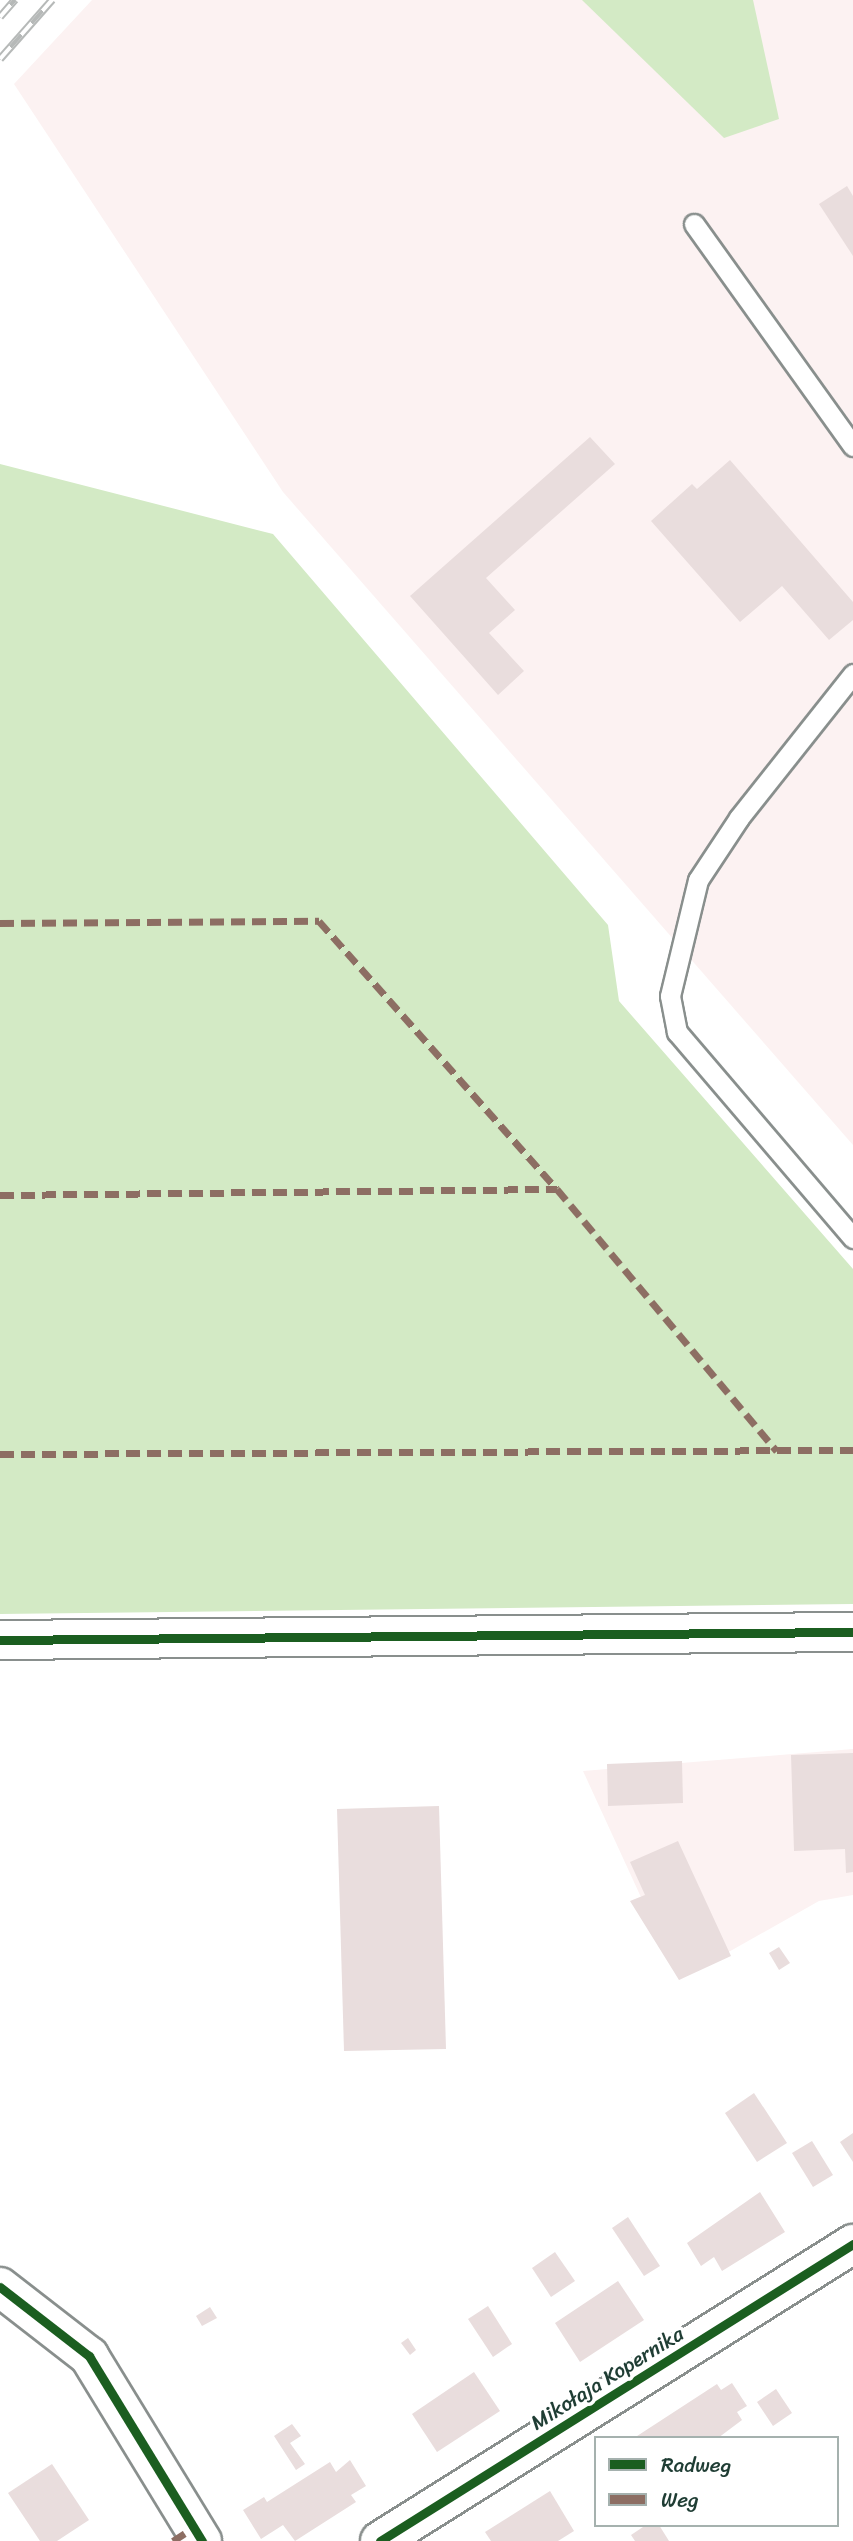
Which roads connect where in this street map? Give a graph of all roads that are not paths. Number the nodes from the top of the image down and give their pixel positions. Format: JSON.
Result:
{"nodes":[{"id":1,"x":694,"y":224,"type":"dead end"},
{"id":2,"x":853,"y":446,"type":"edge"},
{"id":3,"x":853,"y":674,"type":"edge"},
{"id":4,"x":853,"y":1238,"type":"edge"},
{"id":5,"x":853,"y":1632,"type":"edge"},
{"id":6,"x":0,"y":1640,"type":"edge"},
{"id":7,"x":853,"y":2245,"type":"edge"},
{"id":8,"x":0,"y":2287,"type":"edge"},
{"id":9,"x":189,"y":2537,"type":"edge"},
{"id":10,"x":380,"y":2541,"type":"edge"}],
"edges":[{"from":1,"to":2,"type":"lane"},
{"from":3,"to":4,"type":"lane"},
{"from":5,"to":6,"type":"street"},
{"from":7,"to":10,"type":"street","name":"Mikołaja Kopernika"},
{"from":8,"to":9,"type":"street"}]}
